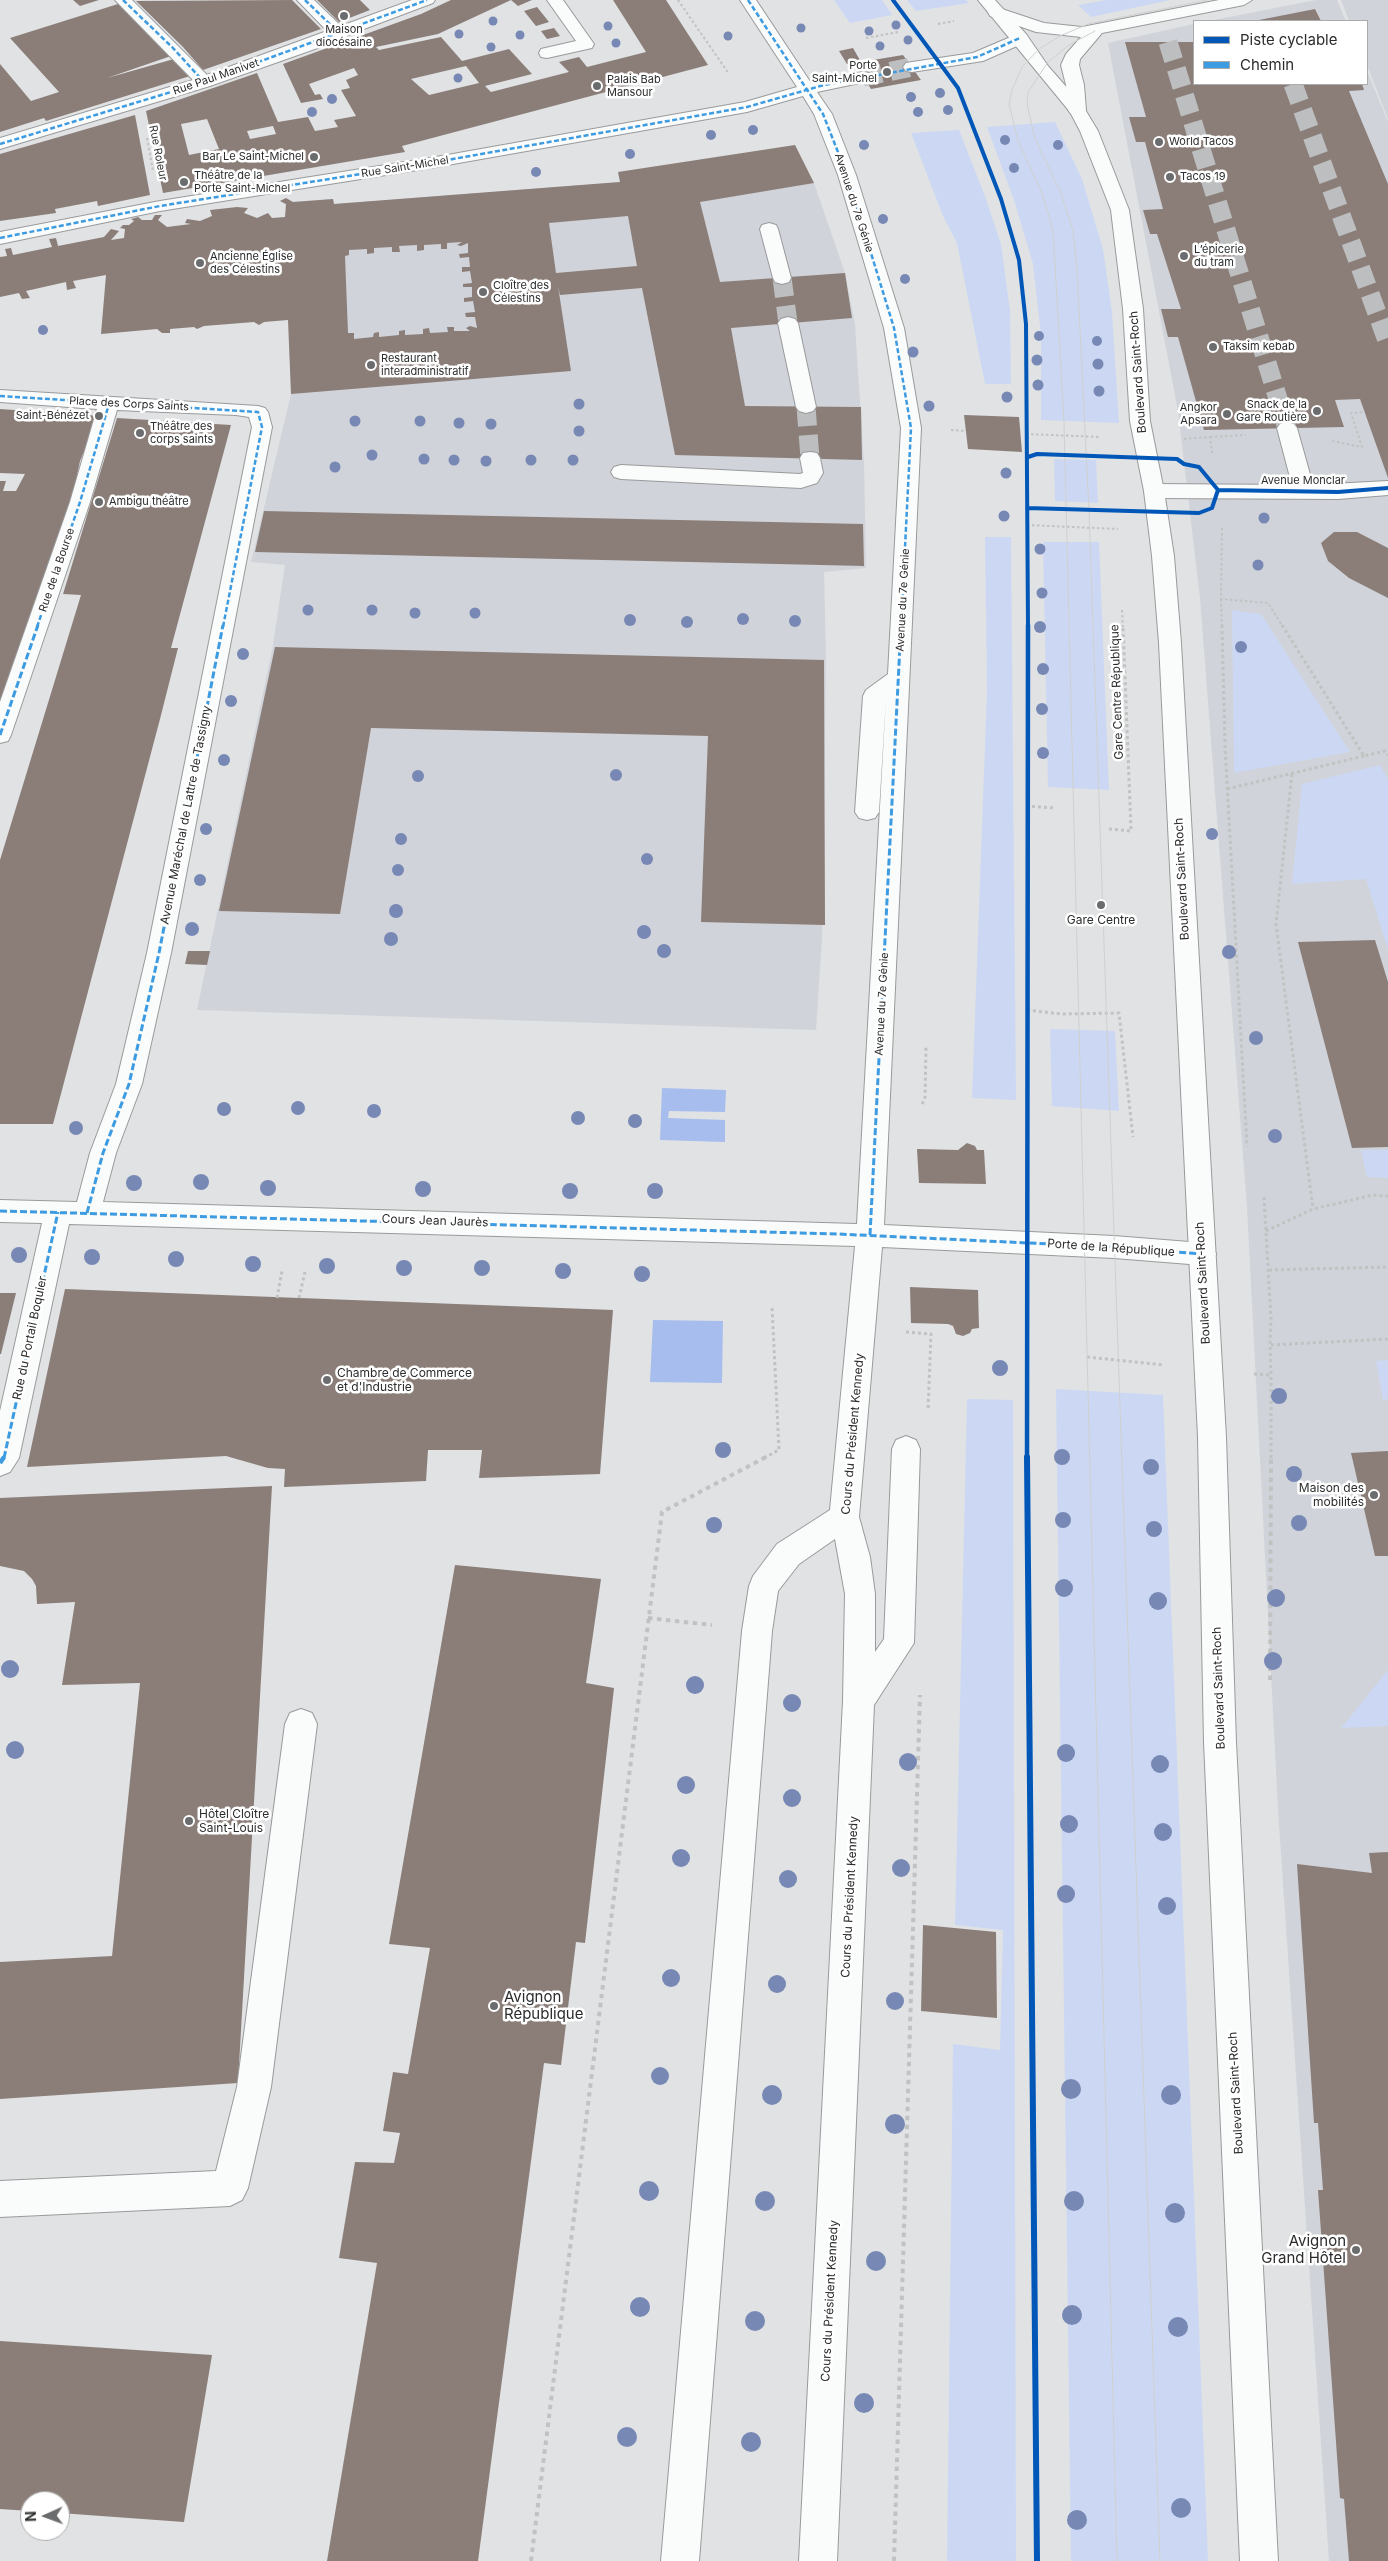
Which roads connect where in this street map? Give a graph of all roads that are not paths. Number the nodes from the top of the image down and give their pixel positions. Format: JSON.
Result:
{"nodes":[{"id":1,"x":123,"y":0,"type":"edge"},
{"id":2,"x":305,"y":0,"type":"edge"},
{"id":3,"x":428,"y":0,"type":"edge"},
{"id":4,"x":555,"y":0,"type":"edge"},
{"id":5,"x":748,"y":0,"type":"edge"},
{"id":6,"x":1244,"y":0,"type":"edge"},
{"id":7,"x":995,"y":4,"type":"edge"},
{"id":8,"x":1014,"y":19,"type":"junction"},
{"id":9,"x":1095,"y":31,"type":"junction"},
{"id":10,"x":340,"y":34,"type":"junction"},
{"id":11,"x":1020,"y":38,"type":"junction"},
{"id":12,"x":547,"y":53,"type":"dead end"},
{"id":13,"x":912,"y":67,"type":"tunnel mouth"},
{"id":14,"x":863,"y":76,"type":"tunnel mouth"},
{"id":15,"x":204,"y":82,"type":"junction"},
{"id":16,"x":808,"y":89,"type":"junction"},
{"id":17,"x":1077,"y":110,"type":"junction"},
{"id":18,"x":0,"y":144,"type":"edge"},
{"id":19,"x":769,"y":228,"type":"dead end"},
{"id":20,"x":0,"y":238,"type":"edge"},
{"id":21,"x":782,"y":278,"type":"tunnel mouth"},
{"id":22,"x":788,"y":323,"type":"tunnel mouth"},
{"id":23,"x":0,"y":396,"type":"edge"},
{"id":24,"x":109,"y":404,"type":"junction"},
{"id":25,"x":806,"y":407,"type":"tunnel mouth"},
{"id":26,"x":258,"y":412,"type":"joint"},
{"id":27,"x":1287,"y":428,"type":"tunnel mouth"},
{"id":28,"x":810,"y":458,"type":"tunnel mouth"},
{"id":29,"x":620,"y":472,"type":"dead end"},
{"id":30,"x":1388,"y":488,"type":"edge"},
{"id":31,"x":1154,"y":491,"type":"junction"},
{"id":32,"x":1304,"y":492,"type":"junction"},
{"id":33,"x":1338,"y":492,"type":"junction"},
{"id":34,"x":1388,"y":501,"type":"edge"},
{"id":35,"x":899,"y":677,"type":"junction"},
{"id":36,"x":0,"y":735,"type":"edge"},
{"id":37,"x":867,"y":812,"type":"dead end"},
{"id":38,"x":0,"y":1211,"type":"edge"},
{"id":39,"x":58,"y":1212,"type":"junction"},
{"id":40,"x":87,"y":1213,"type":"junction"},
{"id":41,"x":870,"y":1235,"type":"junction"},
{"id":42,"x":1202,"y":1254,"type":"junction"},
{"id":43,"x":906,"y":1449,"type":"dead end"},
{"id":44,"x":0,"y":1463,"type":"edge"},
{"id":45,"x":844,"y":1516,"type":"junction"},
{"id":46,"x":859,"y":1702,"type":"junction"},
{"id":47,"x":301,"y":1724,"type":"dead end"},
{"id":48,"x":0,"y":2199,"type":"edge"},
{"id":49,"x":680,"y":2561,"type":"edge"},
{"id":50,"x":818,"y":2561,"type":"edge"},
{"id":51,"x":1259,"y":2561,"type":"edge"}],
"edges":[{"from":1,"to":15,"type":"street"},
{"from":2,"to":10,"type":"street"},
{"from":3,"to":10,"type":"street","name":"Rue Paul Manivet"},
{"from":4,"to":12,"type":"street"},
{"from":5,"to":16,"type":"street","name":"Avenue du 7e Génie"},
{"from":6,"to":9,"type":"street"},
{"from":7,"to":8,"type":"street"},
{"from":7,"to":11,"type":"street"},
{"from":8,"to":9,"type":"street"},
{"from":8,"to":11,"type":"street"},
{"from":9,"to":17,"type":"street"},
{"from":10,"to":15,"type":"street","name":"Rue Paul Manivet"},
{"from":11,"to":13,"type":"street"},
{"from":11,"to":17,"type":"street","name":"Boulevard Saint-Roch"},
{"from":14,"to":16,"type":"street","name":"Rue Saint-Michel"},
{"from":15,"to":18,"type":"street","name":"Rue Paul Manivet"},
{"from":16,"to":20,"type":"street","name":"Rue Saint-Michel"},
{"from":16,"to":35,"type":"street","name":"Avenue du 7e Génie"},
{"from":17,"to":31,"type":"street","name":"Boulevard Saint-Roch"},
{"from":19,"to":21,"type":"street"},
{"from":22,"to":25,"type":"street"},
{"from":23,"to":24,"type":"street","name":"Place des Corps Saints"},
{"from":24,"to":26,"type":"street","name":"Place des Corps Saints"},
{"from":24,"to":36,"type":"street","name":"Rue de la Bourse"},
{"from":26,"to":40,"type":"street","name":"Avenue Maréchal de Lattre de Tassigny"},
{"from":27,"to":32,"type":"street"},
{"from":28,"to":29,"type":"street"},
{"from":30,"to":33,"type":"street","name":"Avenue Monclar"},
{"from":31,"to":32,"type":"street","name":"Avenue Monclar"},
{"from":31,"to":42,"type":"street","name":"Boulevard Saint-Roch"},
{"from":32,"to":33,"type":"street","name":"Avenue Monclar"},
{"from":33,"to":34,"type":"street","name":"Avenue Monclar"},
{"from":35,"to":37,"type":"street"},
{"from":35,"to":41,"type":"street","name":"Avenue du 7e Génie"},
{"from":38,"to":39,"type":"street","name":"Cours Jean Jaurès"},
{"from":39,"to":40,"type":"street","name":"Cours Jean Jaurès"},
{"from":39,"to":44,"type":"street","name":"Rue du Portail Boquier"},
{"from":40,"to":41,"type":"street","name":"Cours Jean Jaurès"},
{"from":41,"to":42,"type":"street","name":"Porte de la République"},
{"from":41,"to":45,"type":"street","name":"Cours du Président Kennedy"},
{"from":42,"to":51,"type":"street","name":"Boulevard Saint-Roch"},
{"from":43,"to":46,"type":"street"},
{"from":45,"to":46,"type":"street","name":"Cours du Président Kennedy"},
{"from":45,"to":49,"type":"street"},
{"from":46,"to":50,"type":"street","name":"Cours du Président Kennedy"},
{"from":47,"to":48,"type":"street"}]}
